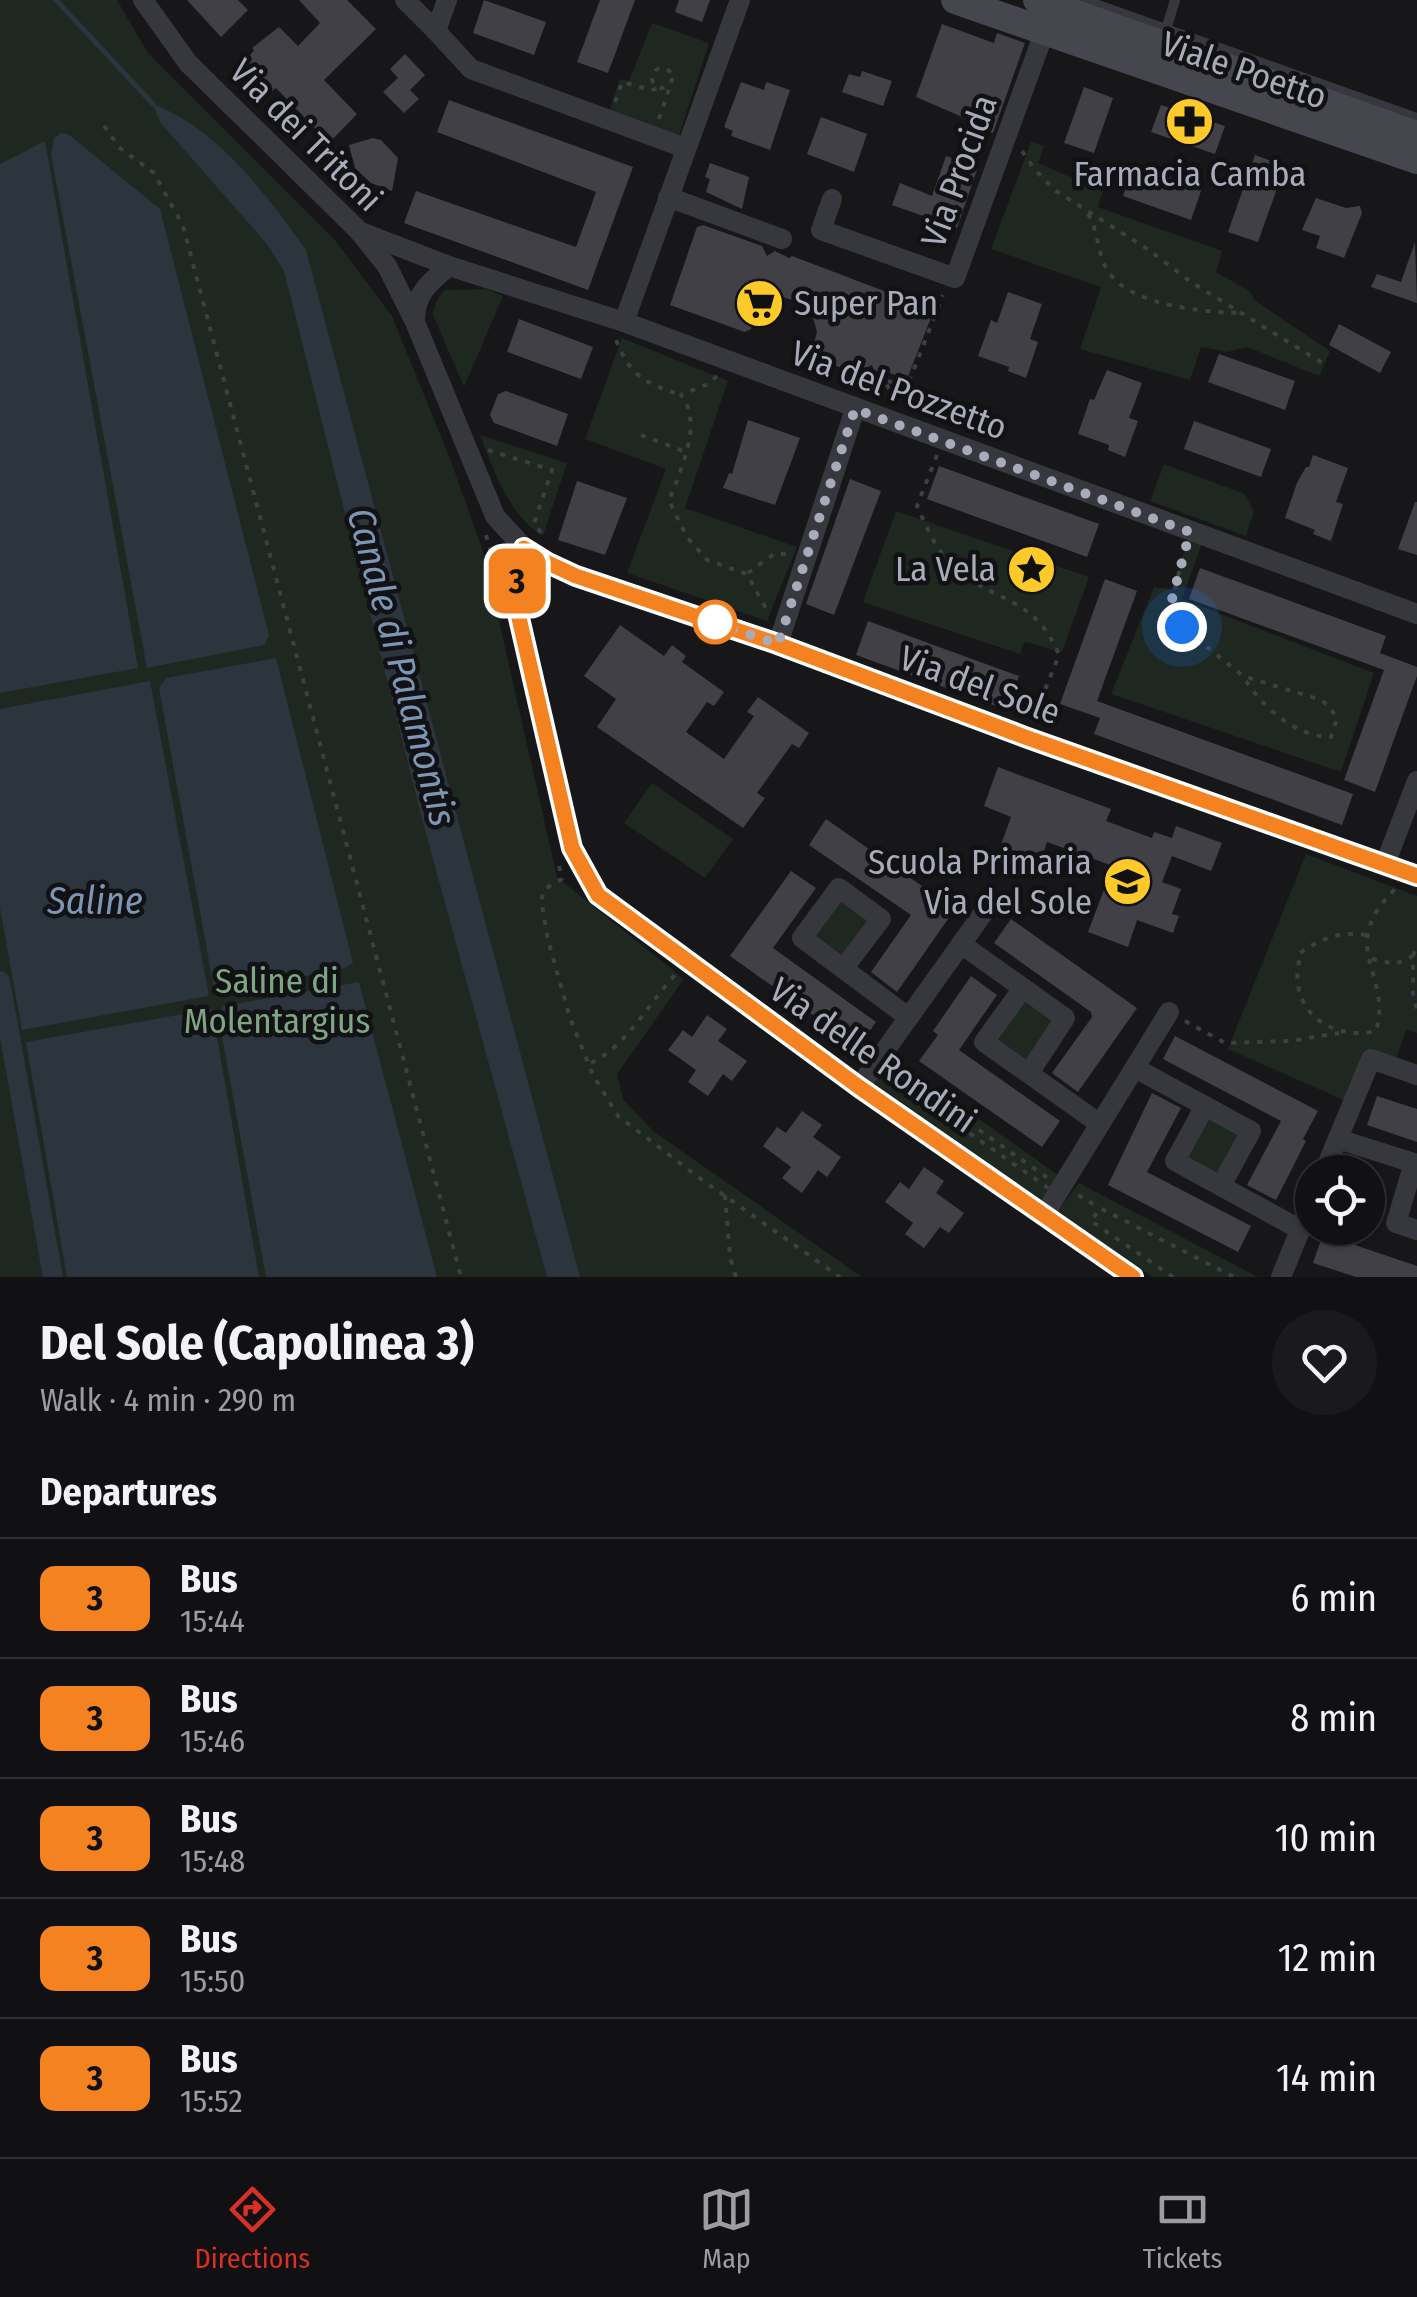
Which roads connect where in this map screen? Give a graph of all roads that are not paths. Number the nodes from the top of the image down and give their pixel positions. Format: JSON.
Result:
{"nodes":[{"id":1,"x":143,"y":0,"type":"edge"},
{"id":2,"x":405,"y":0,"type":"edge"},
{"id":3,"x":447,"y":0,"type":"edge"},
{"id":4,"x":740,"y":0,"type":"edge"},
{"id":5,"x":1037,"y":0,"type":"edge"},
{"id":6,"x":1084,"y":0,"type":"edge"},
{"id":7,"x":1175,"y":0,"type":"edge"},
{"id":8,"x":952,"y":3,"type":"edge"},
{"id":9,"x":436,"y":32,"type":"junction"},
{"id":10,"x":1043,"y":36,"type":"junction"},
{"id":11,"x":1164,"y":37,"type":"junction"},
{"id":12,"x":1417,"y":118,"type":"edge"},
{"id":13,"x":1417,"y":136,"type":"edge"},
{"id":14,"x":685,"y":148,"type":"junction"},
{"id":15,"x":1417,"y":160,"type":"edge"},
{"id":16,"x":1417,"y":170,"type":"edge"},
{"id":17,"x":668,"y":198,"type":"junction"},
{"id":18,"x":832,"y":199,"type":"dead end"},
{"id":19,"x":358,"y":230,"type":"junction"},
{"id":20,"x":782,"y":239,"type":"dead end"},
{"id":21,"x":449,"y":266,"type":"junction"},
{"id":22,"x":616,"y":320,"type":"junction"},
{"id":23,"x":416,"y":322,"type":"junction"},
{"id":24,"x":855,"y":409,"type":"junction"},
{"id":25,"x":524,"y":548,"type":"junction"},
{"id":26,"x":1417,"y":614,"type":"edge"},
{"id":27,"x":778,"y":644,"type":"junction"},
{"id":28,"x":1417,"y":782,"type":"edge"},
{"id":29,"x":1402,"y":870,"type":"edge"},
{"id":30,"x":989,"y":905,"type":"dead end"},
{"id":31,"x":961,"y":944,"type":"junction"},
{"id":32,"x":843,"y":969,"type":"dead end"},
{"id":33,"x":1023,"y":988,"type":"junction"},
{"id":34,"x":1168,"y":1012,"type":"road end"},
{"id":35,"x":908,"y":1017,"type":"junction"},
{"id":36,"x":1135,"y":1068,"type":"junction"},
{"id":37,"x":1028,"y":1073,"type":"junction"},
{"id":38,"x":1417,"y":1075,"type":"edge"},
{"id":39,"x":859,"y":1087,"type":"junction"},
{"id":40,"x":1205,"y":1106,"type":"junction"},
{"id":41,"x":1100,"y":1124,"type":"junction"},
{"id":42,"x":1338,"y":1139,"type":"junction"},
{"id":43,"x":1331,"y":1155,"type":"edge"},
{"id":44,"x":1415,"y":1164,"type":"edge"},
{"id":45,"x":1221,"y":1186,"type":"junction"},
{"id":46,"x":1044,"y":1216,"type":"junction"},
{"id":47,"x":1295,"y":1227,"type":"edge"},
{"id":48,"x":1417,"y":1230,"type":"edge"},
{"id":49,"x":1295,"y":1244,"type":"edge"},
{"id":50,"x":1134,"y":1277,"type":"edge"},
{"id":51,"x":1281,"y":1277,"type":"edge"}],
"edges":[{"from":1,"to":19,"type":"street","name":"Via dei Tritoni"},
{"from":2,"to":9,"type":"street"},
{"from":3,"to":9,"type":"street"},
{"from":4,"to":14,"type":"street"},
{"from":5,"to":11,"type":"main road","name":"Viale Poetto"},
{"from":6,"to":11,"type":"lane"},
{"from":7,"to":11,"type":"lane"},
{"from":8,"to":10,"type":"main road","name":"Viale Poetto"},
{"from":9,"to":14,"type":"street"},
{"from":10,"to":15,"type":"main road","name":"Viale Poetto"},
{"from":10,"to":16,"type":"lane","name":"Viale Poetto"},
{"from":10,"to":18,"type":"street","name":"Via Procida"},
{"from":11,"to":12,"type":"lane"},
{"from":11,"to":13,"type":"main road","name":"Viale Poetto"},
{"from":14,"to":17,"type":"street"},
{"from":17,"to":20,"type":"street"},
{"from":17,"to":22,"type":"street"},
{"from":19,"to":21,"type":"street","name":"Via del Pozzetto"},
{"from":19,"to":23,"type":"street","name":"Via dei Tritoni"},
{"from":21,"to":22,"type":"street","name":"Via del Pozzetto"},
{"from":21,"to":23,"type":"street"},
{"from":22,"to":24,"type":"street","name":"Via del Pozzetto"},
{"from":23,"to":25,"type":"street","name":"Via dei Tritoni"},
{"from":24,"to":26,"type":"street","name":"Via del Pozzetto"},
{"from":24,"to":27,"type":"street"},
{"from":25,"to":27,"type":"street","name":"Via del Sole"},
{"from":25,"to":39,"type":"street","name":"Via delle Rondini"},
{"from":27,"to":29,"type":"street","name":"Via del Sole"},
{"from":28,"to":29,"type":"street"},
{"from":30,"to":31,"type":"street"},
{"from":31,"to":33,"type":"street"},
{"from":31,"to":35,"type":"street"},
{"from":32,"to":35,"type":"street"},
{"from":33,"to":37,"type":"street"},
{"from":33,"to":37,"type":"street"},
{"from":34,"to":36,"type":"street"},
{"from":35,"to":39,"type":"street"},
{"from":36,"to":40,"type":"street"},
{"from":36,"to":41,"type":"street"},
{"from":37,"to":41,"type":"street"},
{"from":38,"to":42,"type":"street"},
{"from":39,"to":46,"type":"street","name":"Via delle Rondini"},
{"from":40,"to":45,"type":"street"},
{"from":40,"to":45,"type":"street"},
{"from":41,"to":46,"type":"street"},
{"from":42,"to":43,"type":"street"},
{"from":42,"to":44,"type":"street"},
{"from":44,"to":48,"type":"street"},
{"from":45,"to":47,"type":"street"},
{"from":46,"to":50,"type":"street","name":"Via delle Rondini"},
{"from":49,"to":51,"type":"street"}]}
